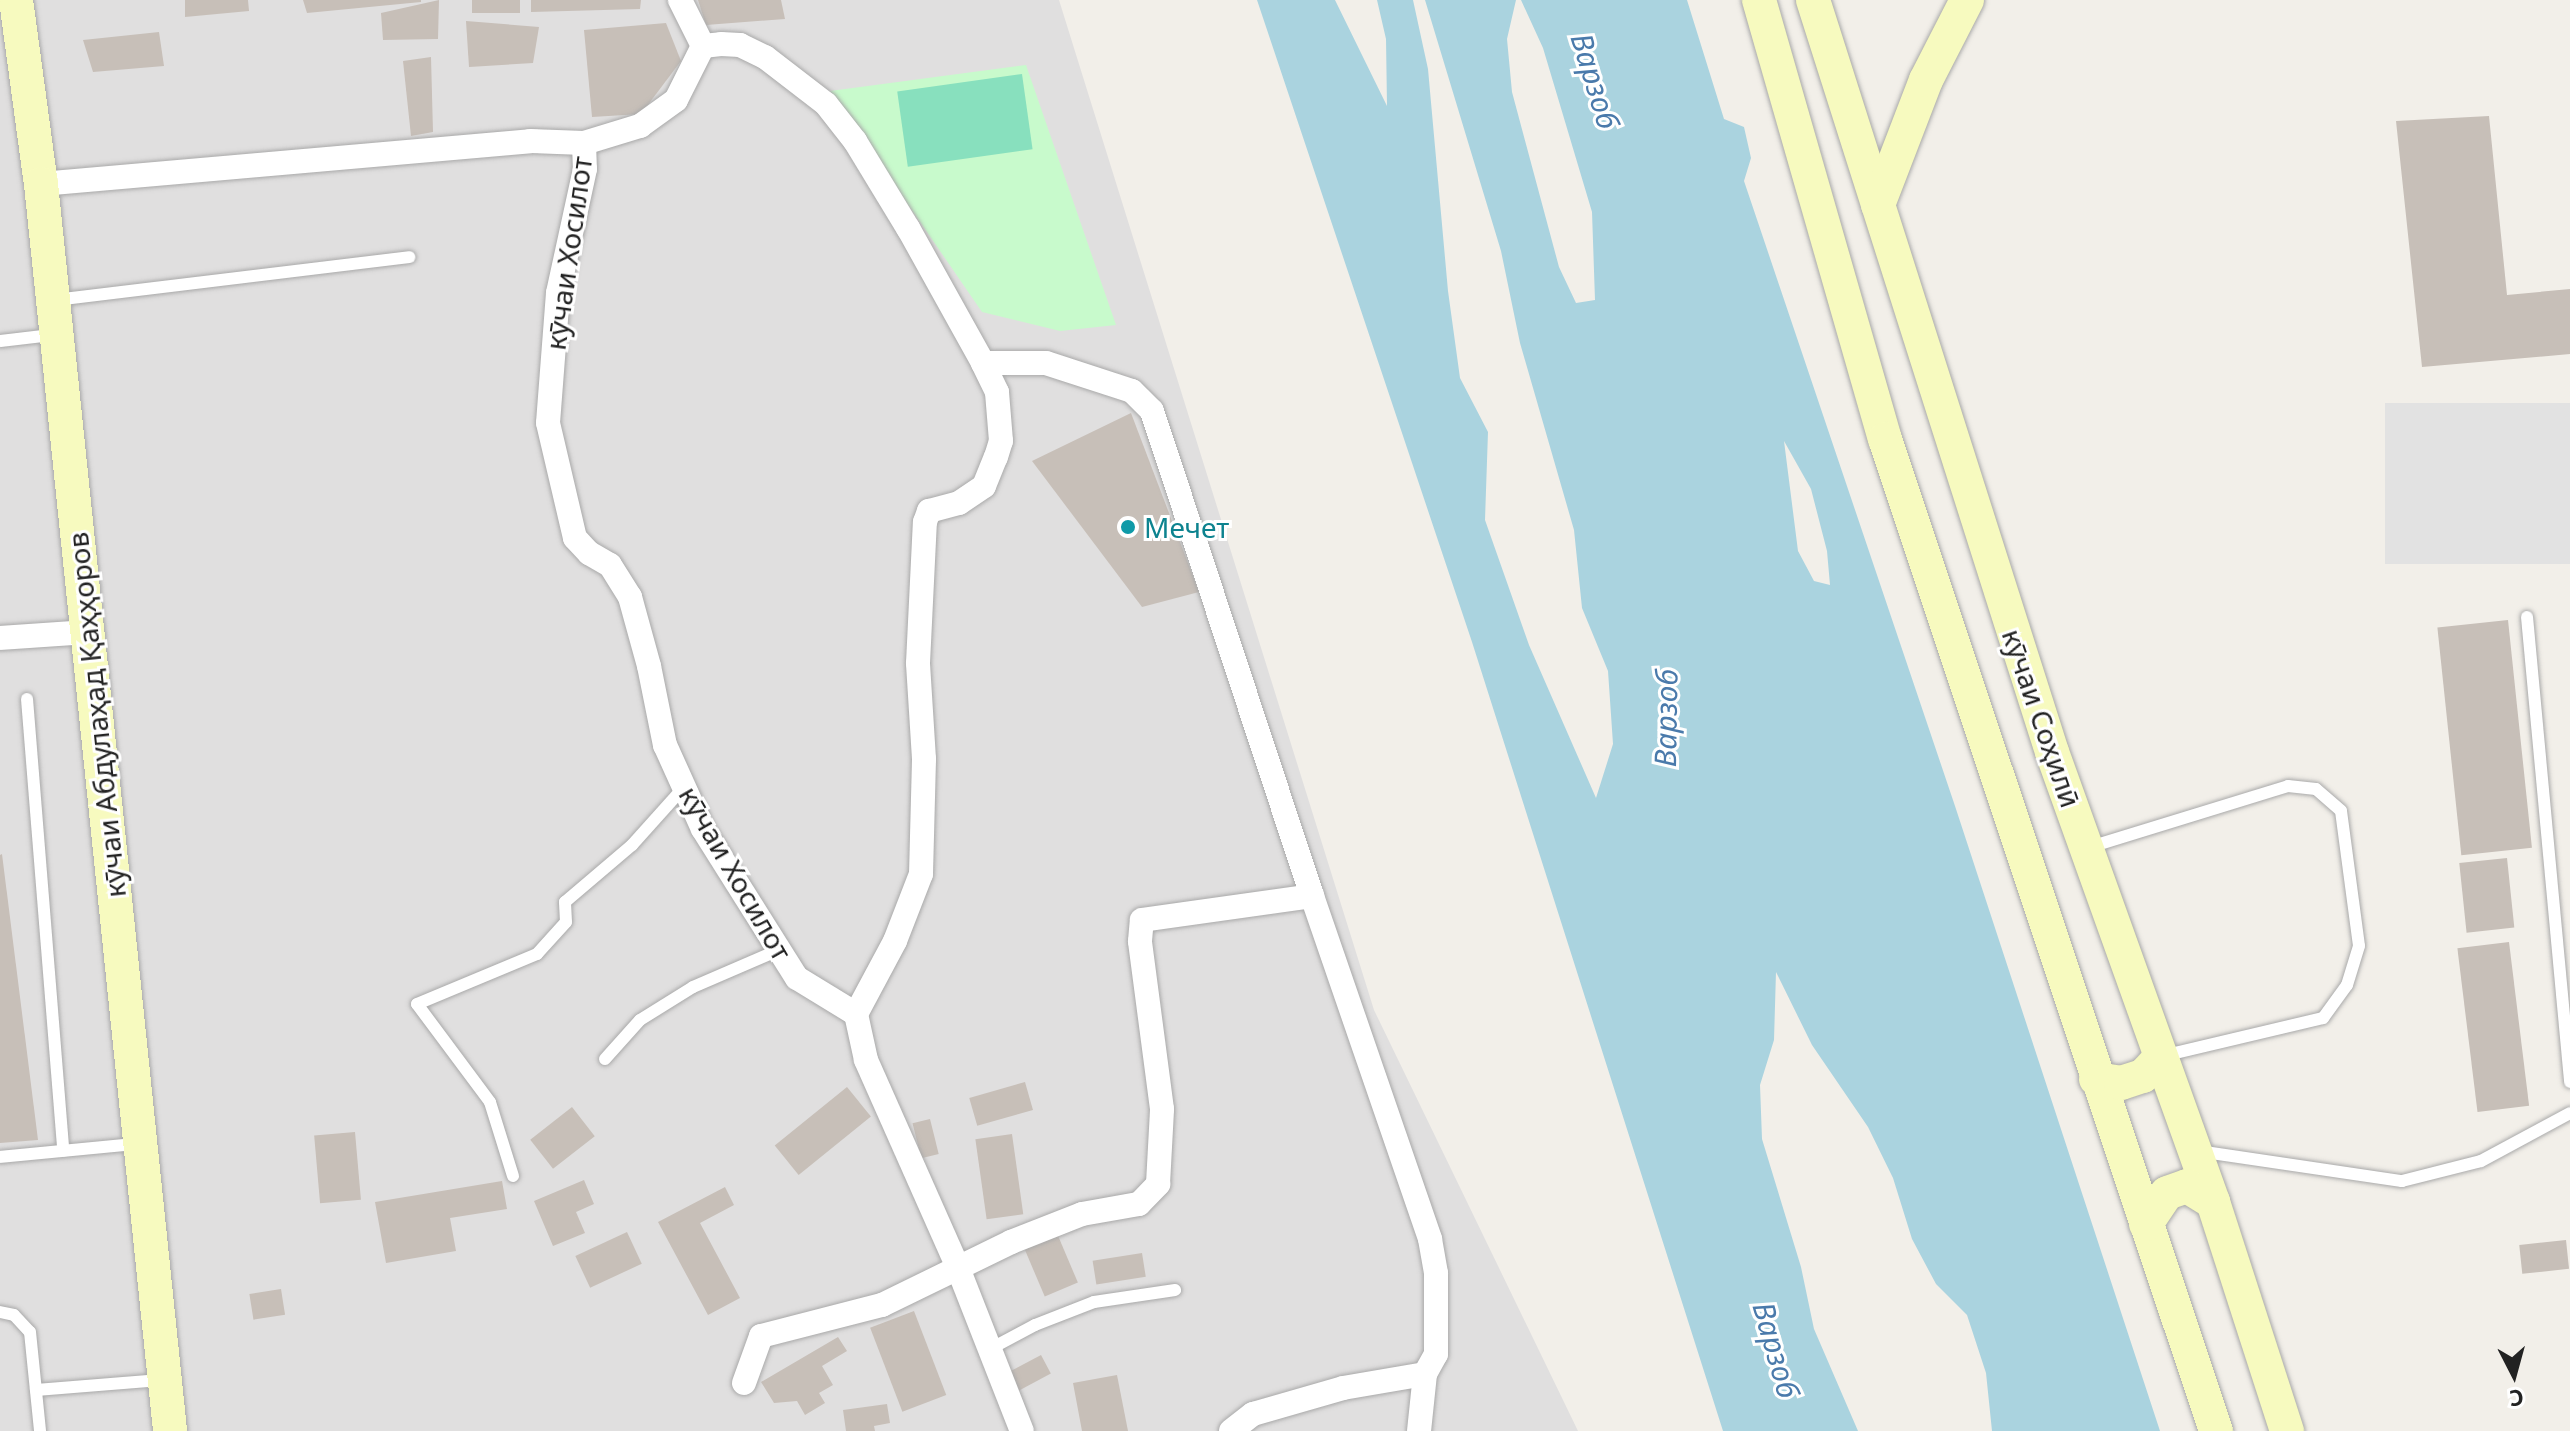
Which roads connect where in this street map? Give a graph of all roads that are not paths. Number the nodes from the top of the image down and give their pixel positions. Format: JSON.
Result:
{"nodes":[{"id":1,"x":16,"y":0,"type":"edge"},
{"id":2,"x":680,"y":0,"type":"edge"},
{"id":3,"x":1759,"y":0,"type":"edge"},
{"id":4,"x":1813,"y":0,"type":"edge"},
{"id":5,"x":1967,"y":0,"type":"edge"},
{"id":6,"x":703,"y":46,"type":"junction"},
{"id":7,"x":584,"y":143,"type":"junction"},
{"id":8,"x":41,"y":184,"type":"junction"},
{"id":9,"x":1878,"y":205,"type":"junction"},
{"id":10,"x":409,"y":257,"type":"dead end"},
{"id":11,"x":53,"y":300,"type":"junction"},
{"id":12,"x":56,"y":334,"type":"junction"},
{"id":13,"x":0,"y":341,"type":"edge"},
{"id":14,"x":983,"y":363,"type":"junction"},
{"id":15,"x":2527,"y":617,"type":"dead end"},
{"id":16,"x":87,"y":632,"type":"junction"},
{"id":17,"x":0,"y":638,"type":"edge"},
{"id":18,"x":27,"y":699,"type":"dead end"},
{"id":19,"x":684,"y":787,"type":"junction"},
{"id":20,"x":2086,"y":848,"type":"junction"},
{"id":21,"x":1312,"y":896,"type":"junction"},
{"id":22,"x":779,"y":950,"type":"junction"},
{"id":23,"x":856,"y":1014,"type":"junction"},
{"id":24,"x":2161,"y":1057,"type":"junction"},
{"id":25,"x":605,"y":1059,"type":"dead end"},
{"id":26,"x":2096,"y":1079,"type":"junction"},
{"id":27,"x":2570,"y":1082,"type":"edge"},
{"id":28,"x":2570,"y":1113,"type":"edge"},
{"id":29,"x":140,"y":1144,"type":"junction"},
{"id":30,"x":2195,"y":1150,"type":"junction"},
{"id":31,"x":63,"y":1151,"type":"junction"},
{"id":32,"x":0,"y":1157,"type":"edge"},
{"id":33,"x":513,"y":1176,"type":"dead end"},
{"id":34,"x":2213,"y":1202,"type":"junction"},
{"id":35,"x":2146,"y":1224,"type":"junction"},
{"id":36,"x":958,"y":1268,"type":"junction"},
{"id":37,"x":1175,"y":1290,"type":"dead end"},
{"id":38,"x":0,"y":1312,"type":"edge"},
{"id":39,"x":990,"y":1349,"type":"junction"},
{"id":40,"x":1425,"y":1374,"type":"junction"},
{"id":41,"x":164,"y":1380,"type":"junction"},
{"id":42,"x":744,"y":1383,"type":"dead end"},
{"id":43,"x":36,"y":1390,"type":"junction"},
{"id":44,"x":40,"y":1431,"type":"edge"},
{"id":45,"x":170,"y":1431,"type":"edge"},
{"id":46,"x":1022,"y":1431,"type":"edge"},
{"id":47,"x":1231,"y":1431,"type":"edge"},
{"id":48,"x":1419,"y":1431,"type":"edge"},
{"id":49,"x":2216,"y":1431,"type":"edge"},
{"id":50,"x":2287,"y":1431,"type":"edge"}],
"edges":[{"from":1,"to":8,"type":"main road","name":"кӯчаи Абдулаҳад Қаҳҳоров"},
{"from":2,"to":6,"type":"street"},
{"from":3,"to":26,"type":"main road"},
{"from":4,"to":9,"type":"main road","name":"кӯчаи Соҳилӣ"},
{"from":5,"to":9,"type":"main road"},
{"from":6,"to":7,"type":"street"},
{"from":6,"to":14,"type":"street"},
{"from":7,"to":8,"type":"street"},
{"from":7,"to":19,"type":"street","name":"кӯчаи Хосилот"},
{"from":8,"to":11,"type":"main road","name":"кӯчаи Абдулаҳад Қаҳҳоров"},
{"from":9,"to":20,"type":"main road","name":"кӯчаи Соҳилӣ"},
{"from":10,"to":11,"type":"lane"},
{"from":11,"to":12,"type":"main road","name":"кӯчаи Абдулаҳад Қаҳҳоров"},
{"from":12,"to":13,"type":"lane"},
{"from":12,"to":16,"type":"main road","name":"кӯчаи Абдулаҳад Қаҳҳоров"},
{"from":14,"to":21,"type":"street"},
{"from":14,"to":23,"type":"street"},
{"from":15,"to":27,"type":"lane"},
{"from":16,"to":17,"type":"street"},
{"from":16,"to":29,"type":"main road","name":"кӯчаи Абдулаҳад Қаҳҳоров"},
{"from":18,"to":31,"type":"lane"},
{"from":19,"to":22,"type":"street","name":"кӯчаи Хосилот"},
{"from":19,"to":33,"type":"lane"},
{"from":20,"to":24,"type":"main road","name":"кӯчаи Соҳилӣ"},
{"from":20,"to":24,"type":"lane"},
{"from":21,"to":36,"type":"street"},
{"from":21,"to":40,"type":"street"},
{"from":22,"to":23,"type":"street","name":"кӯчаи Хосилот"},
{"from":22,"to":25,"type":"lane"},
{"from":23,"to":36,"type":"street"},
{"from":24,"to":26,"type":"main road"},
{"from":24,"to":30,"type":"main road","name":"кӯчаи Соҳилӣ"},
{"from":26,"to":35,"type":"main road"},
{"from":28,"to":30,"type":"lane"},
{"from":29,"to":31,"type":"lane"},
{"from":29,"to":41,"type":"main road","name":"кӯчаи Абдулаҳад Қаҳҳоров"},
{"from":30,"to":34,"type":"main road","name":"кӯчаи Соҳилӣ"},
{"from":31,"to":32,"type":"lane"},
{"from":34,"to":35,"type":"main road"},
{"from":34,"to":50,"type":"main road","name":"кӯчаи Соҳилӣ"},
{"from":35,"to":49,"type":"main road"},
{"from":36,"to":39,"type":"street"},
{"from":36,"to":42,"type":"street"},
{"from":37,"to":39,"type":"lane"},
{"from":38,"to":43,"type":"lane"},
{"from":39,"to":46,"type":"street"},
{"from":40,"to":47,"type":"street"},
{"from":40,"to":48,"type":"street"},
{"from":41,"to":43,"type":"lane"},
{"from":41,"to":45,"type":"main road","name":"кӯчаи Абдулаҳад Қаҳҳоров"},
{"from":43,"to":44,"type":"lane"}]}
